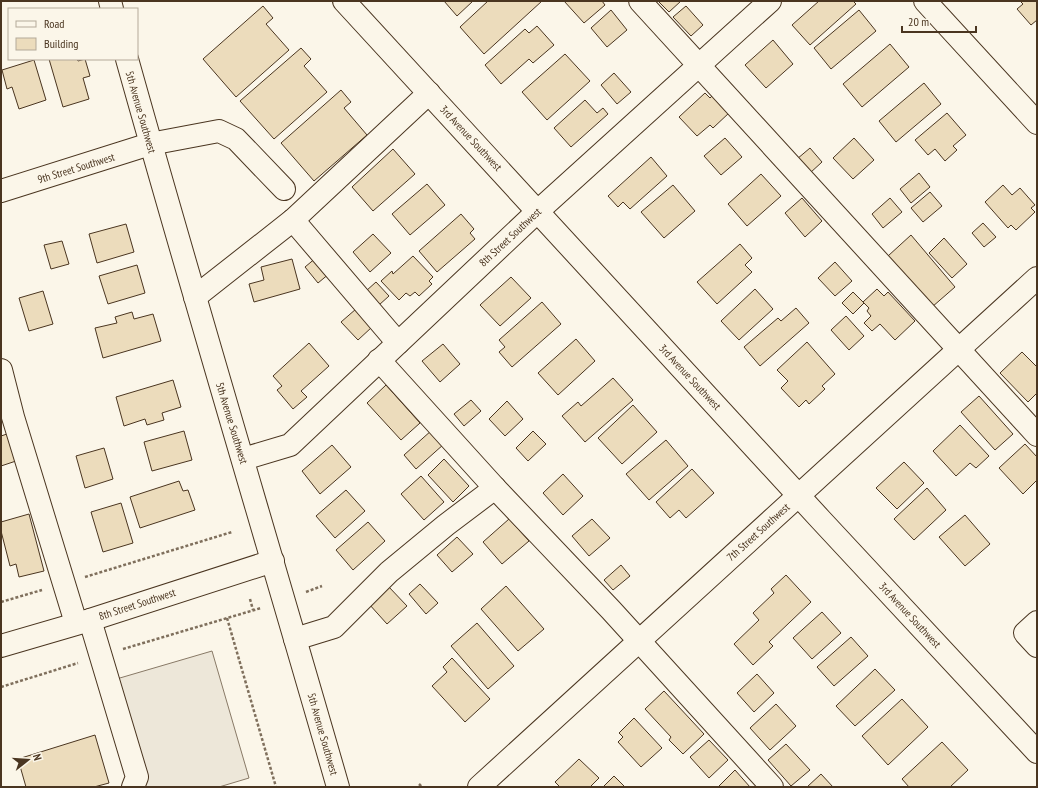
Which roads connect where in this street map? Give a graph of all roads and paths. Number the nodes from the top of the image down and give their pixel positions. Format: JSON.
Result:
{"nodes":[{"id":1,"x":344,"y":1,"type":"edge"},
{"id":2,"x":640,"y":1,"type":"edge"},
{"id":3,"x":770,"y":1,"type":"edge"},
{"id":4,"x":925,"y":1,"type":"edge"},
{"id":5,"x":127,"y":60,"type":"edge"},
{"id":6,"x":699,"y":66,"type":"junction"},
{"id":7,"x":429,"y":93,"type":"junction"},
{"id":8,"x":1037,"y":123,"type":"edge"},
{"id":9,"x":150,"y":144,"type":"junction"},
{"id":10,"x":284,"y":189,"type":"dead end"},
{"id":11,"x":1,"y":191,"type":"edge"},
{"id":12,"x":538,"y":211,"type":"junction"},
{"id":13,"x":293,"y":220,"type":"junction"},
{"id":14,"x":1037,"y":278,"type":"edge"},
{"id":15,"x":194,"y":297,"type":"junction"},
{"id":16,"x":398,"y":343,"type":"junction"},
{"id":17,"x":959,"y":349,"type":"junction"},
{"id":18,"x":379,"y":360,"type":"junction"},
{"id":19,"x":1,"y":370,"type":"edge"},
{"id":20,"x":7,"y":418,"type":"edge"},
{"id":21,"x":1037,"y":435,"type":"edge"},
{"id":22,"x":243,"y":459,"type":"junction"},
{"id":23,"x":494,"y":488,"type":"junction"},
{"id":24,"x":798,"y":495,"type":"junction"},
{"id":25,"x":232,"y":532,"type":"dead end"},
{"id":26,"x":272,"y":561,"type":"junction"},
{"id":27,"x":64,"y":583,"type":"junction"},
{"id":28,"x":322,"y":586,"type":"dead end"},
{"id":29,"x":306,"y":592,"type":"dead end"},
{"id":30,"x":250,"y":600,"type":"dead end"},
{"id":31,"x":1,"y":602,"type":"edge"},
{"id":32,"x":260,"y":608,"type":"dead end"},
{"id":33,"x":253,"y":610,"type":"junction"},
{"id":34,"x":227,"y":618,"type":"junction"},
{"id":35,"x":83,"y":621,"type":"junction"},
{"id":36,"x":1037,"y":622,"type":"edge"},
{"id":37,"x":295,"y":639,"type":"junction"},
{"id":38,"x":639,"y":641,"type":"junction"},
{"id":39,"x":1,"y":646,"type":"edge"},
{"id":40,"x":1037,"y":646,"type":"edge"},
{"id":41,"x":101,"y":656,"type":"junction"},
{"id":42,"x":1,"y":687,"type":"edge"},
{"id":43,"x":1037,"y":752,"type":"edge"},
{"id":44,"x":419,"y":784,"type":"dead end"},
{"id":45,"x":133,"y":787,"type":"edge"},
{"id":46,"x":276,"y":787,"type":"edge"},
{"id":47,"x":338,"y":787,"type":"edge"},
{"id":48,"x":422,"y":787,"type":"edge"},
{"id":49,"x":479,"y":787,"type":"edge"},
{"id":50,"x":772,"y":787,"type":"edge"}],
"edges":[{"from":1,"to":7,"type":"main road","name":"3rd Avenue Southwest"},
{"from":2,"to":6,"type":"main road"},
{"from":3,"to":6,"type":"main road","name":"8th Street Southwest"},
{"from":4,"to":8,"type":"main road"},
{"from":5,"to":9,"type":"main road","name":"5th Avenue Southwest"},
{"from":6,"to":12,"type":"main road","name":"8th Street Southwest"},
{"from":6,"to":17,"type":"main road"},
{"from":7,"to":12,"type":"main road","name":"3rd Avenue Southwest"},
{"from":7,"to":13,"type":"main road"},
{"from":9,"to":10,"type":"main road","name":"9th Street Southwest"},
{"from":9,"to":11,"type":"main road","name":"9th Street Southwest"},
{"from":9,"to":15,"type":"main road","name":"5th Avenue Southwest"},
{"from":12,"to":16,"type":"main road","name":"8th Street Southwest"},
{"from":12,"to":24,"type":"main road","name":"3rd Avenue Southwest"},
{"from":13,"to":15,"type":"main road"},
{"from":13,"to":16,"type":"main road"},
{"from":14,"to":17,"type":"main road","name":"7th Street Southwest"},
{"from":15,"to":22,"type":"main road","name":"5th Avenue Southwest"},
{"from":16,"to":18,"type":"main road","name":"8th Street Southwest"},
{"from":17,"to":21,"type":"main road"},
{"from":17,"to":24,"type":"main road","name":"7th Street Southwest"},
{"from":18,"to":22,"type":"main road","name":"8th Street Southwest"},
{"from":18,"to":23,"type":"main road"},
{"from":19,"to":20,"type":"main road"},
{"from":20,"to":27,"type":"main road"},
{"from":22,"to":26,"type":"main road","name":"5th Avenue Southwest"},
{"from":23,"to":37,"type":"main road"},
{"from":23,"to":38,"type":"main road"},
{"from":24,"to":38,"type":"main road","name":"7th Street Southwest"},
{"from":24,"to":43,"type":"main road","name":"3rd Avenue Southwest"},
{"from":25,"to":27,"type":"path"},
{"from":26,"to":35,"type":"main road","name":"8th Street Southwest"},
{"from":26,"to":37,"type":"main road","name":"5th Avenue Southwest"},
{"from":27,"to":31,"type":"path"},
{"from":27,"to":35,"type":"main road"},
{"from":28,"to":29,"type":"path"},
{"from":30,"to":33,"type":"path"},
{"from":32,"to":33,"type":"path"},
{"from":33,"to":34,"type":"path"},
{"from":34,"to":41,"type":"path"},
{"from":34,"to":46,"type":"path"},
{"from":35,"to":39,"type":"main road","name":"8th Street Southwest"},
{"from":35,"to":41,"type":"main road"},
{"from":36,"to":40,"type":"main road"},
{"from":37,"to":47,"type":"main road","name":"5th Avenue Southwest"},
{"from":38,"to":49,"type":"main road","name":"7th Street Southwest"},
{"from":38,"to":50,"type":"main road"},
{"from":41,"to":42,"type":"path"},
{"from":41,"to":45,"type":"main road"},
{"from":44,"to":48,"type":"path"}]}
